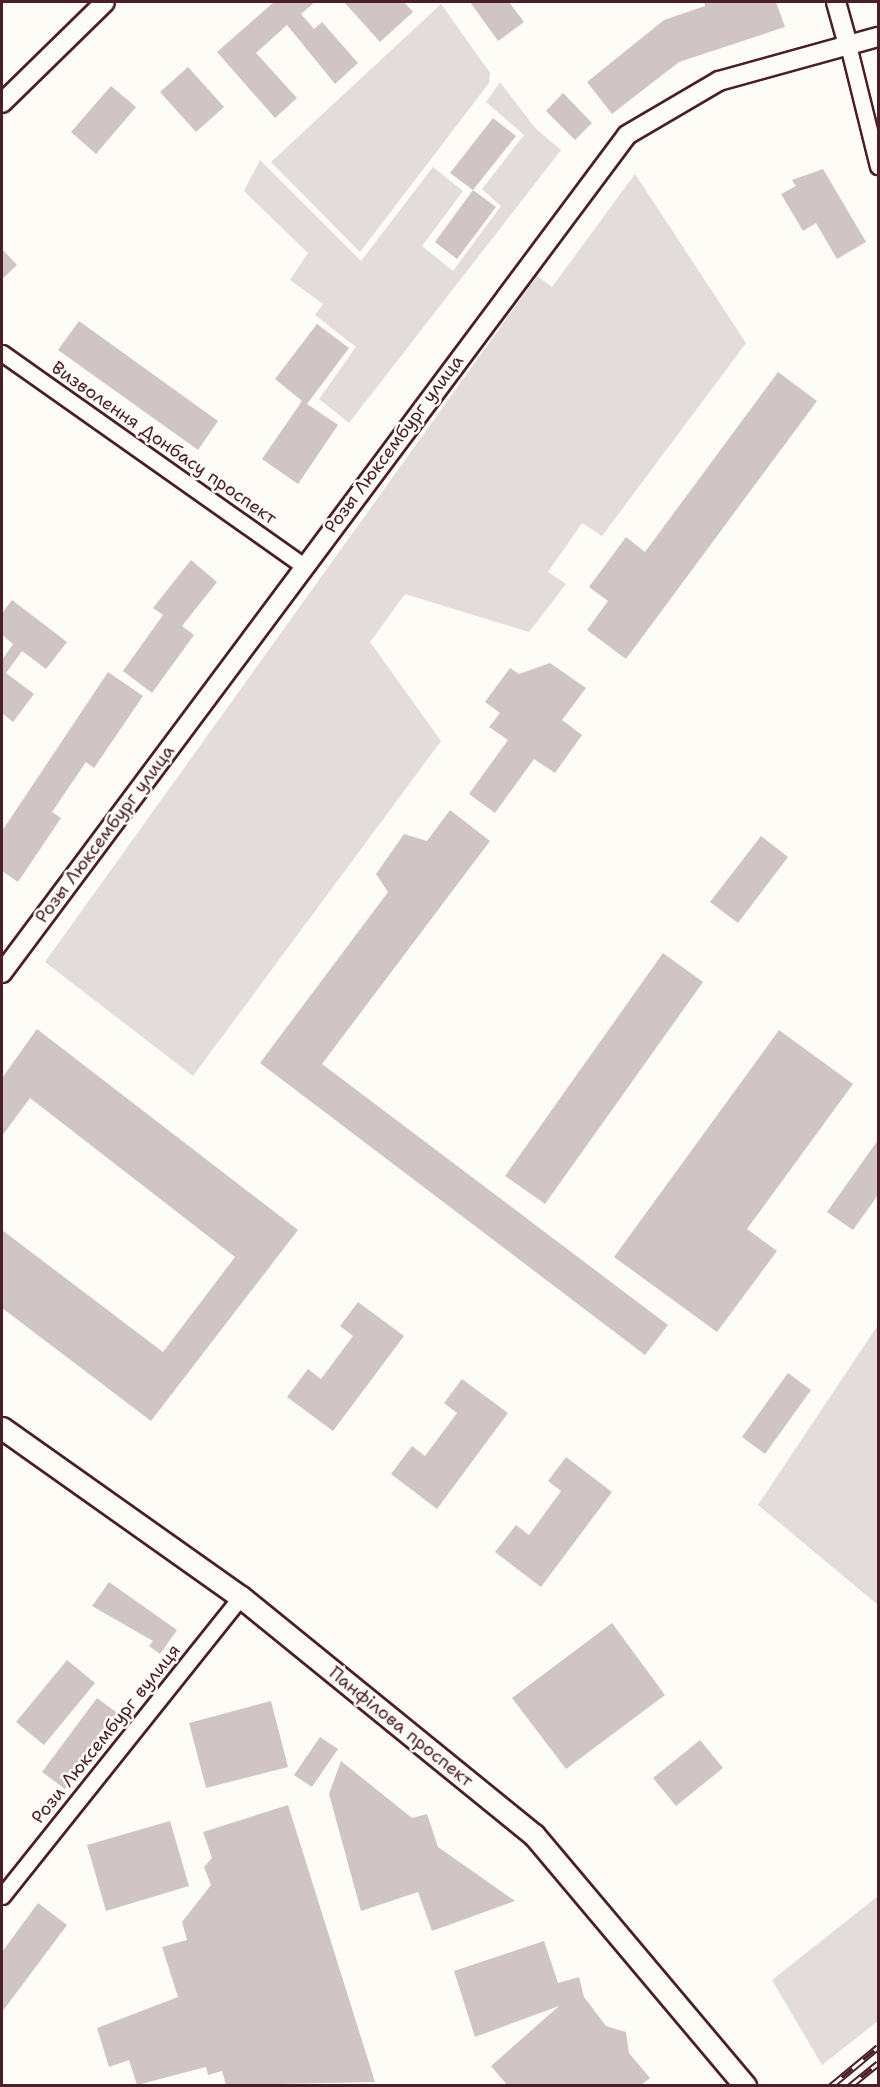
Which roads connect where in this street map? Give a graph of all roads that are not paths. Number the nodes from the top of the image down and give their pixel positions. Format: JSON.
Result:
{"nodes":[{"id":1,"x":105,"y":2,"type":"edge"},
{"id":2,"x":836,"y":2,"type":"edge"},
{"id":3,"x":879,"y":37,"type":"edge"},
{"id":4,"x":848,"y":45,"type":"junction"},
{"id":5,"x":2,"y":103,"type":"edge"},
{"id":6,"x":879,"y":166,"type":"edge"},
{"id":7,"x":2,"y":353,"type":"edge"},
{"id":8,"x":304,"y":566,"type":"junction"},
{"id":9,"x":2,"y":973,"type":"edge"},
{"id":10,"x":2,"y":1428,"type":"edge"},
{"id":11,"x":241,"y":1596,"type":"junction"},
{"id":12,"x":2,"y":1896,"type":"edge"},
{"id":13,"x":744,"y":2085,"type":"edge"}],
"edges":[{"from":1,"to":5,"type":"street"},
{"from":2,"to":4,"type":"street"},
{"from":3,"to":4,"type":"street","name":"Розы Люксембург улица"},
{"from":4,"to":6,"type":"street"},
{"from":4,"to":8,"type":"street","name":"Розы Люксембург улица"},
{"from":7,"to":8,"type":"street","name":"Визволення Донбасу проспект"},
{"from":8,"to":9,"type":"street","name":"Розы Люксембург улица"},
{"from":10,"to":11,"type":"main road","name":"Панфілова проспект"},
{"from":11,"to":12,"type":"street","name":"Рози Люксембург вулиця"},
{"from":11,"to":13,"type":"main road","name":"Панфілова проспект"}]}
